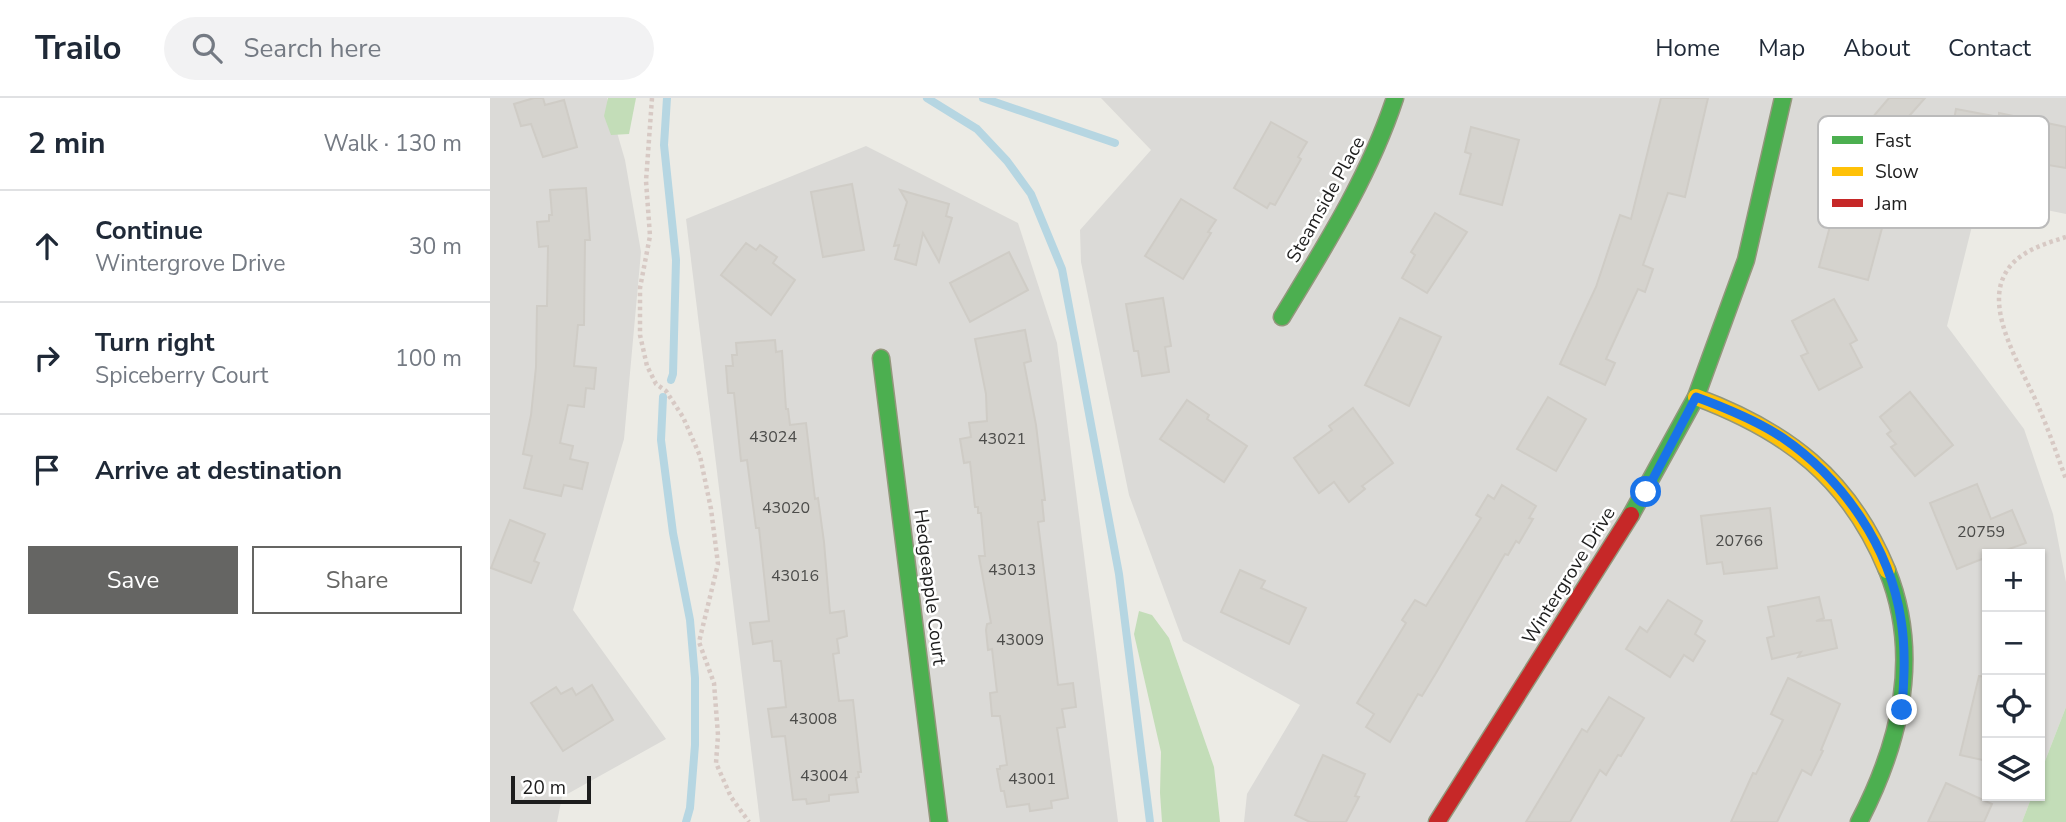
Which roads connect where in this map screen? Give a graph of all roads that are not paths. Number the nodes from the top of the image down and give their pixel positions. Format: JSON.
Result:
{"nodes":[{"id":1,"x":1395,"y":98,"type":"edge"},
{"id":2,"x":1783,"y":98,"type":"edge"},
{"id":3,"x":1282,"y":317,"type":"dead end"},
{"id":4,"x":881,"y":358,"type":"dead end"},
{"id":5,"x":1696,"y":397,"type":"junction"},
{"id":6,"x":939,"y":822,"type":"edge"},
{"id":7,"x":1437,"y":822,"type":"edge"},
{"id":8,"x":1859,"y":822,"type":"edge"}],
"edges":[{"from":1,"to":3,"type":"street","name":"Steamside Place"},
{"from":2,"to":5,"type":"street","name":"Wintergrove Drive"},
{"from":4,"to":6,"type":"street","name":"Hedgeapple Court"},
{"from":5,"to":7,"type":"street","name":"Wintergrove Drive"},
{"from":5,"to":8,"type":"street"}]}
